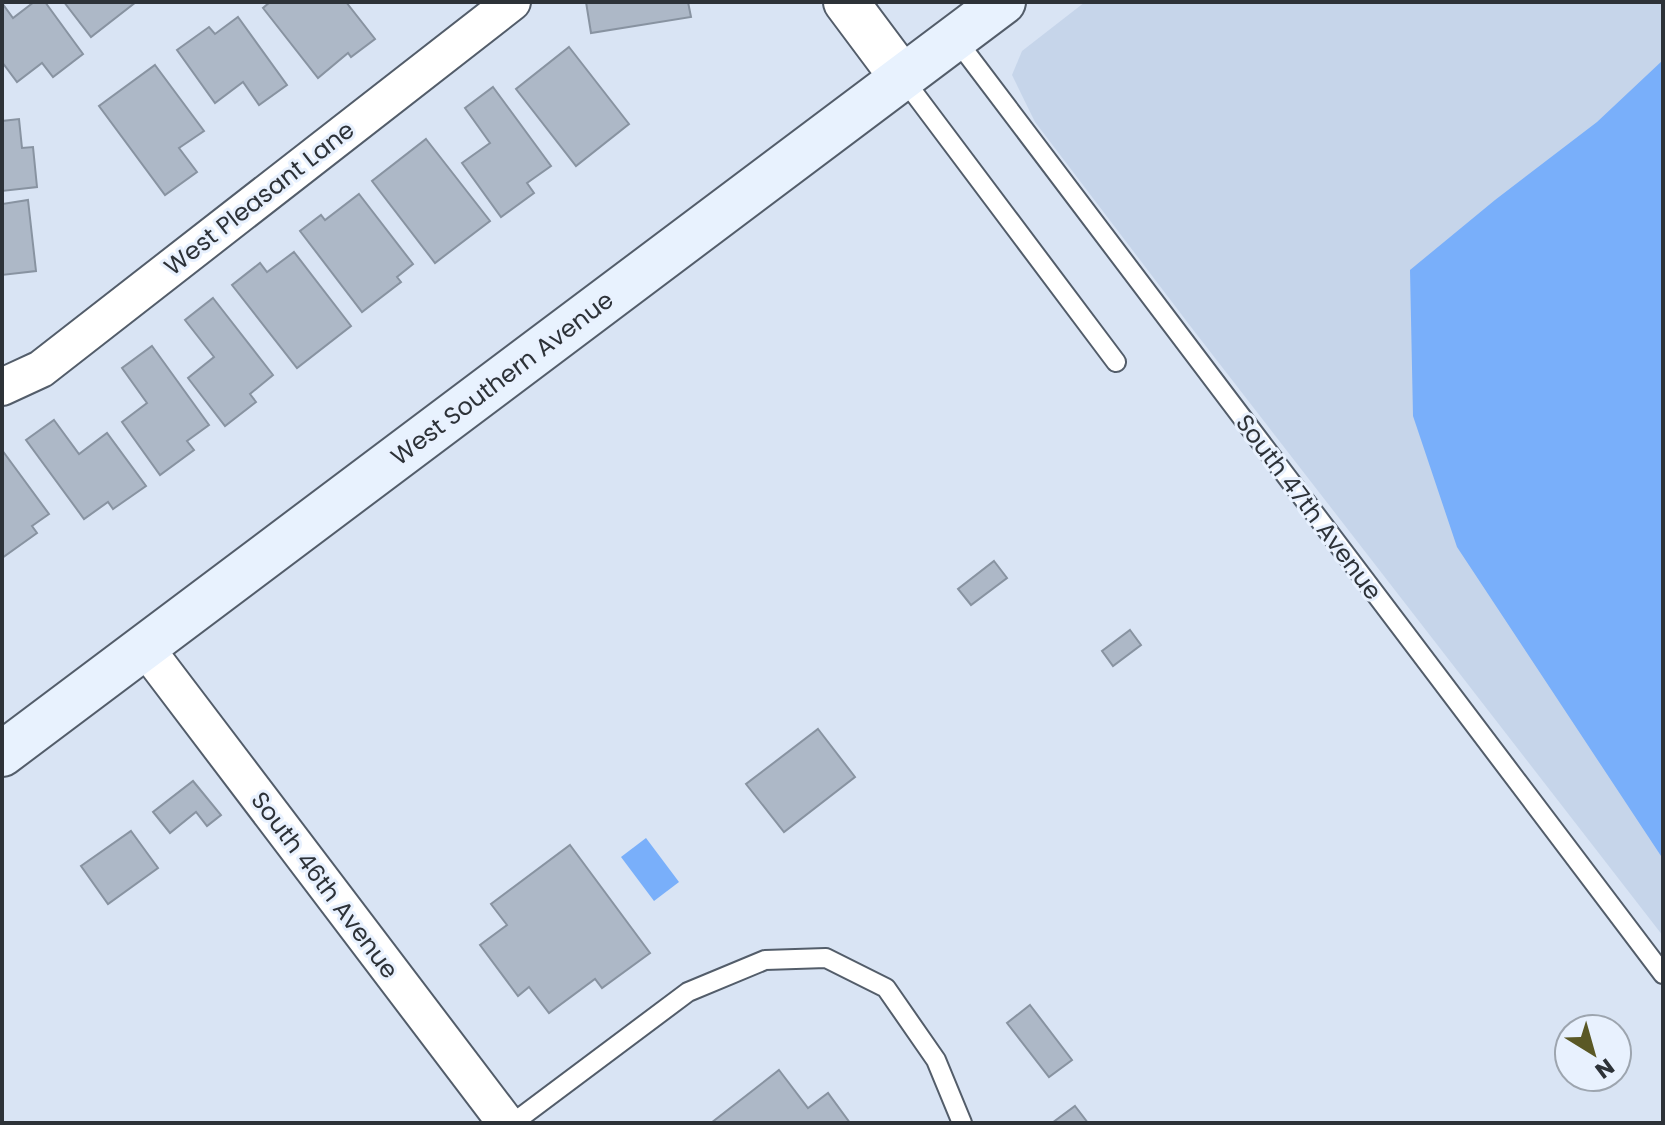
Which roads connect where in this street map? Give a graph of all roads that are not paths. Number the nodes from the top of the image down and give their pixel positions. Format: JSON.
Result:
{"nodes":[{"id":1,"x":512,"y":2,"type":"edge"},
{"id":2,"x":846,"y":2,"type":"edge"},
{"id":3,"x":1003,"y":2,"type":"edge"},
{"id":4,"x":955,"y":38,"type":"junction"},
{"id":5,"x":902,"y":77,"type":"junction"},
{"id":6,"x":1116,"y":362,"type":"dead end"},
{"id":7,"x":2,"y":387,"type":"edge"},
{"id":8,"x":144,"y":646,"type":"junction"},
{"id":9,"x":2,"y":754,"type":"edge"},
{"id":10,"x":1663,"y":974,"type":"edge"},
{"id":11,"x":506,"y":1123,"type":"edge"},
{"id":12,"x":513,"y":1123,"type":"edge"},
{"id":13,"x":962,"y":1123,"type":"edge"}],
"edges":[{"from":1,"to":7,"type":"street","name":"West Pleasant Lane"},
{"from":2,"to":5,"type":"street"},
{"from":3,"to":4,"type":"main road","name":"West Southern Avenue"},
{"from":4,"to":5,"type":"main road","name":"West Southern Avenue"},
{"from":4,"to":10,"type":"lane","name":"South 47th Avenue"},
{"from":5,"to":6,"type":"lane"},
{"from":5,"to":8,"type":"main road","name":"West Southern Avenue"},
{"from":8,"to":9,"type":"main road","name":"West Southern Avenue"},
{"from":8,"to":11,"type":"street","name":"South 46th Avenue"},
{"from":12,"to":13,"type":"lane"}]}
